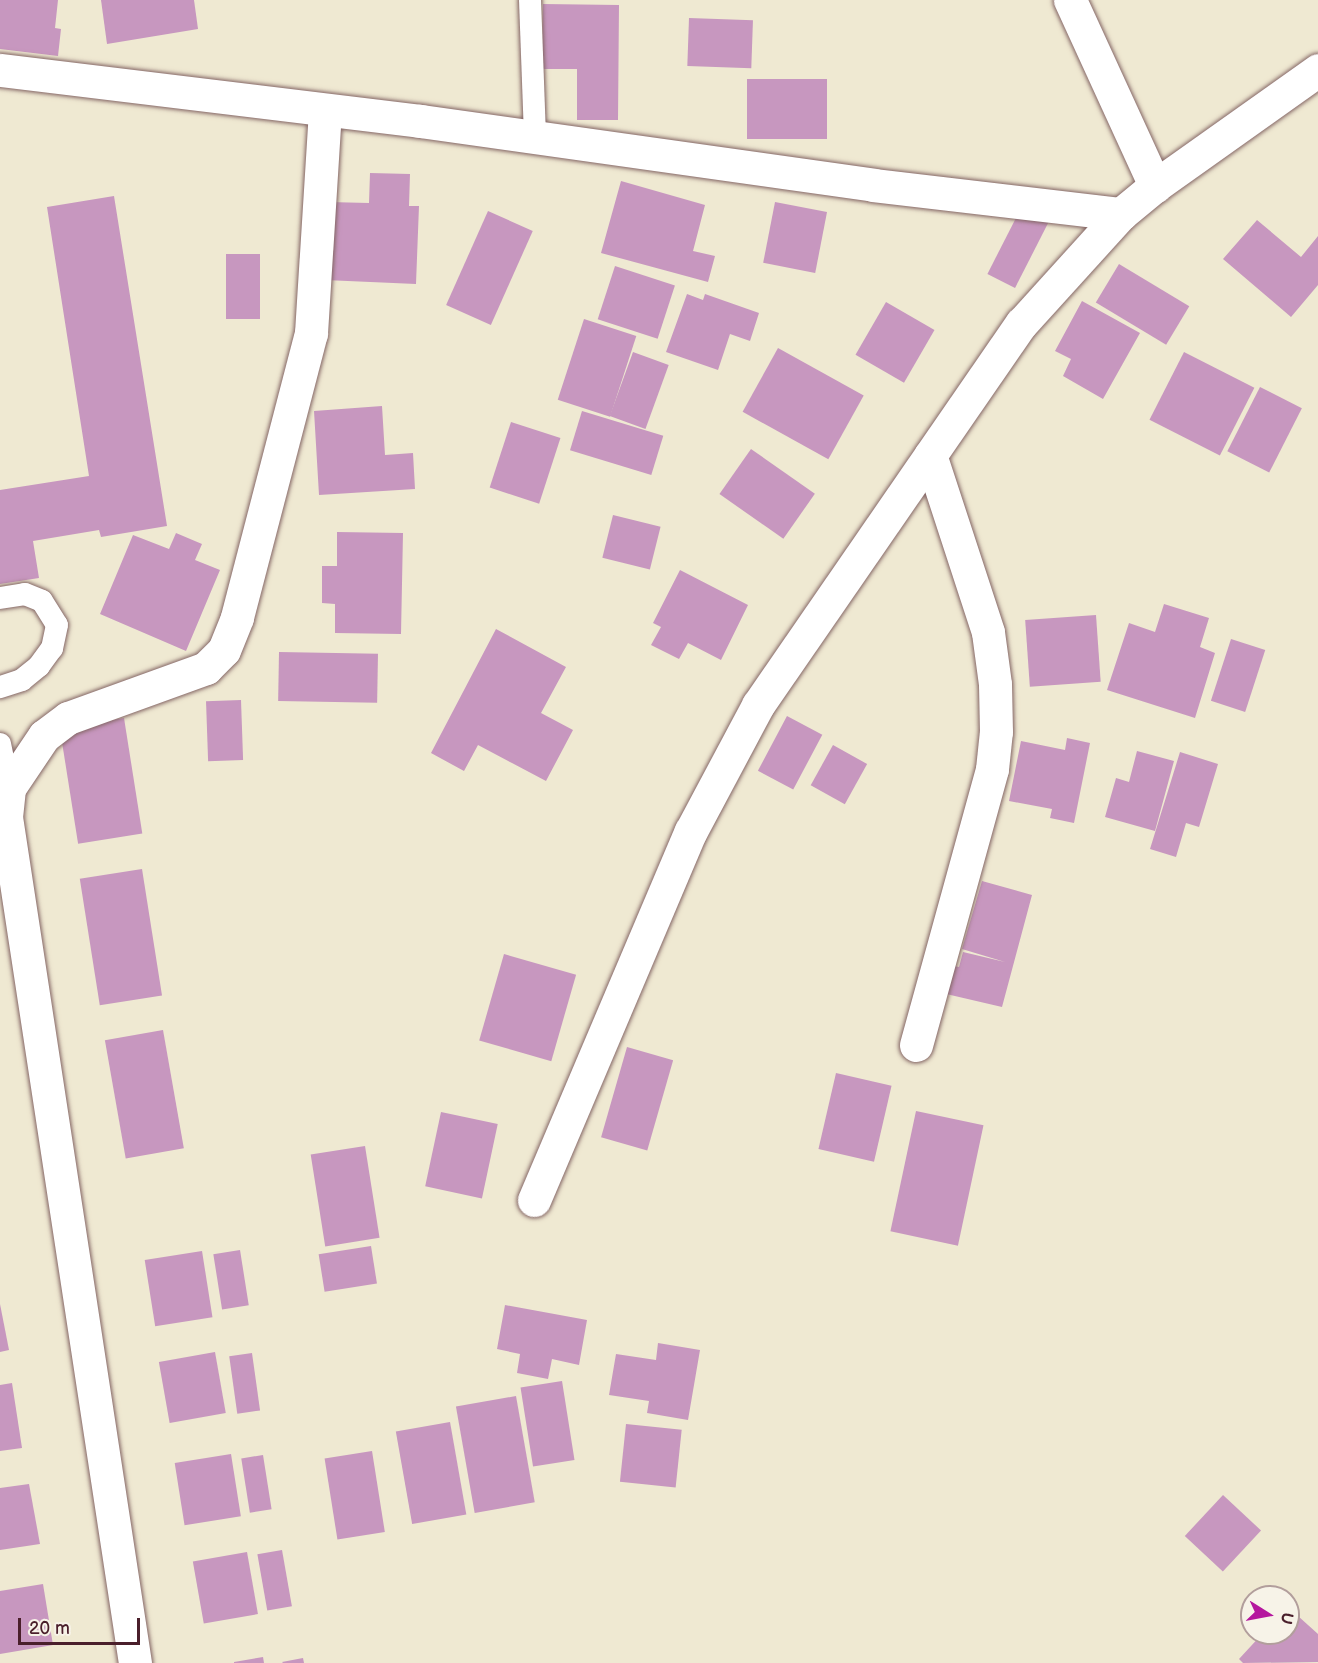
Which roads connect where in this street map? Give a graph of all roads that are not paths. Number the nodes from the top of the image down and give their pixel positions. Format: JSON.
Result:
{"nodes":[{"id":1,"x":530,"y":0,"type":"edge"},
{"id":2,"x":1070,"y":0,"type":"edge"},
{"id":3,"x":0,"y":70,"type":"edge"},
{"id":4,"x":1318,"y":70,"type":"edge"},
{"id":5,"x":325,"y":110,"type":"junction"},
{"id":6,"x":535,"y":137,"type":"junction"},
{"id":7,"x":1155,"y":186,"type":"junction"},
{"id":8,"x":1121,"y":214,"type":"junction"},
{"id":9,"x":930,"y":455,"type":"junction"},
{"id":10,"x":0,"y":598,"type":"edge"},
{"id":11,"x":0,"y":687,"type":"edge"},
{"id":12,"x":0,"y":744,"type":"edge"},
{"id":13,"x":9,"y":788,"type":"junction"},
{"id":14,"x":8,"y":881,"type":"edge"},
{"id":15,"x":916,"y":1045,"type":"dead end"},
{"id":16,"x":534,"y":1200,"type":"dead end"},
{"id":17,"x":135,"y":1663,"type":"edge"}],
"edges":[{"from":1,"to":6,"type":"lane"},
{"from":2,"to":7,"type":"street"},
{"from":3,"to":5,"type":"street"},
{"from":4,"to":7,"type":"street"},
{"from":5,"to":6,"type":"street"},
{"from":5,"to":13,"type":"street"},
{"from":6,"to":8,"type":"street"},
{"from":7,"to":8,"type":"street"},
{"from":8,"to":9,"type":"street"},
{"from":9,"to":15,"type":"street"},
{"from":9,"to":16,"type":"street"},
{"from":10,"to":11,"type":"lane"},
{"from":12,"to":13,"type":"lane"},
{"from":13,"to":14,"type":"street"},
{"from":14,"to":17,"type":"street"}]}
